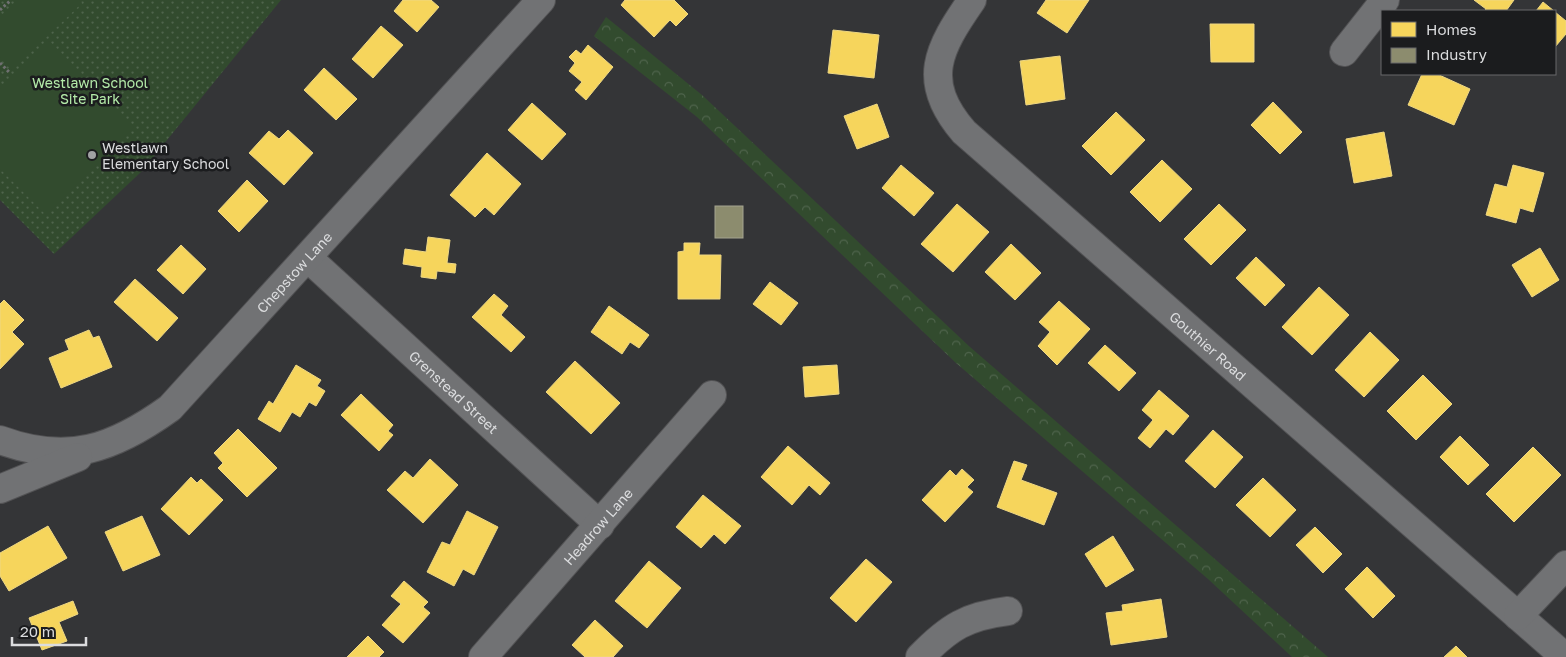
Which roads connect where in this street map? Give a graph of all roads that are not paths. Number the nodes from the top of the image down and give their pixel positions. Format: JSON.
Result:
{"nodes":[{"id":1,"x":541,"y":0,"type":"edge"},
{"id":2,"x":972,"y":0,"type":"edge"},
{"id":3,"x":1385,"y":0,"type":"edge"},
{"id":4,"x":1344,"y":52,"type":"dead end"},
{"id":5,"x":308,"y":258,"type":"junction"},
{"id":6,"x":712,"y":395,"type":"dead end"},
{"id":7,"x":0,"y":440,"type":"edge"},
{"id":8,"x":107,"y":444,"type":"junction"},
{"id":9,"x":0,"y":489,"type":"edge"},
{"id":10,"x":600,"y":525,"type":"junction"},
{"id":11,"x":1566,"y":565,"type":"edge"},
{"id":12,"x":1008,"y":611,"type":"dead end"},
{"id":13,"x":1518,"y":616,"type":"junction"},
{"id":14,"x":483,"y":657,"type":"edge"},
{"id":15,"x":920,"y":657,"type":"edge"},
{"id":16,"x":1564,"y":657,"type":"edge"}],
"edges":[{"from":1,"to":5,"type":"street","name":"Chepstow Lane"},
{"from":2,"to":13,"type":"street","name":"Gouthier Road"},
{"from":3,"to":4,"type":"street"},
{"from":5,"to":8,"type":"street","name":"Chepstow Lane"},
{"from":5,"to":10,"type":"street","name":"Grenstead Street"},
{"from":6,"to":10,"type":"street","name":"Headrow Lane"},
{"from":7,"to":8,"type":"street","name":"Chepstow Lane"},
{"from":8,"to":9,"type":"street"},
{"from":10,"to":14,"type":"street","name":"Headrow Lane"},
{"from":11,"to":13,"type":"street"},
{"from":12,"to":15,"type":"street"},
{"from":13,"to":16,"type":"street","name":"Gouthier Road"}]}
